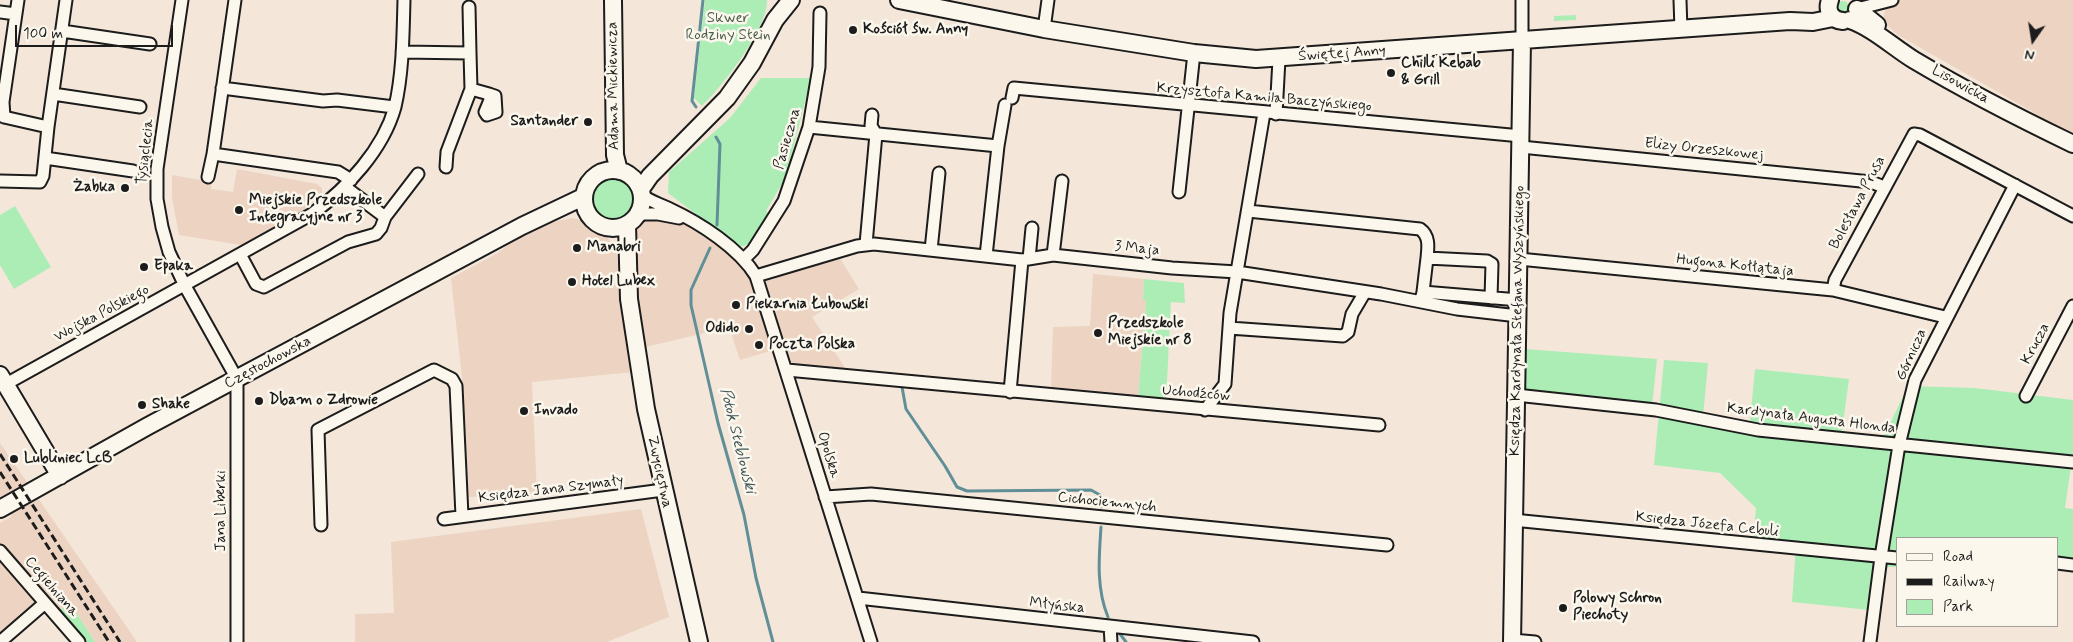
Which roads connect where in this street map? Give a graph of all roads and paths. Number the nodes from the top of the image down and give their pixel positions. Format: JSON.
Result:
{"nodes":[{"id":1,"x":18,"y":0,"type":"edge"},
{"id":2,"x":66,"y":0,"type":"edge"},
{"id":3,"x":182,"y":0,"type":"edge"},
{"id":4,"x":235,"y":0,"type":"edge"},
{"id":5,"x":404,"y":0,"type":"edge"},
{"id":6,"x":613,"y":0,"type":"edge"},
{"id":7,"x":778,"y":0,"type":"edge"},
{"id":8,"x":791,"y":0,"type":"edge"},
{"id":9,"x":899,"y":0,"type":"edge"},
{"id":10,"x":1048,"y":0,"type":"edge"},
{"id":11,"x":1522,"y":0,"type":"edge"},
{"id":12,"x":1680,"y":0,"type":"edge"},
{"id":13,"x":1889,"y":1,"type":"edge"},
{"id":14,"x":469,"y":7,"type":"dead end"},
{"id":15,"x":1848,"y":7,"type":"edge"},
{"id":16,"x":0,"y":12,"type":"edge"},
{"id":17,"x":820,"y":13,"type":"dead end"},
{"id":18,"x":16,"y":14,"type":"junction"},
{"id":19,"x":774,"y":20,"type":"junction"},
{"id":20,"x":1044,"y":29,"type":"junction"},
{"id":21,"x":1682,"y":30,"type":"junction"},
{"id":22,"x":1882,"y":30,"type":"junction"},
{"id":23,"x":62,"y":31,"type":"junction"},
{"id":24,"x":1522,"y":41,"type":"junction"},
{"id":25,"x":150,"y":44,"type":"dead end"},
{"id":26,"x":402,"y":52,"type":"junction"},
{"id":27,"x":1194,"y":53,"type":"junction"},
{"id":28,"x":470,"y":54,"type":"junction"},
{"id":29,"x":1279,"y":59,"type":"junction"},
{"id":30,"x":222,"y":88,"type":"junction"},
{"id":31,"x":471,"y":89,"type":"junction"},
{"id":32,"x":53,"y":94,"type":"junction"},
{"id":33,"x":488,"y":94,"type":"dead end"},
{"id":34,"x":2,"y":101,"type":"edge"},
{"id":35,"x":1188,"y":106,"type":"junction"},
{"id":36,"x":140,"y":107,"type":"dead end"},
{"id":37,"x":394,"y":107,"type":"junction"},
{"id":38,"x":1270,"y":114,"type":"junction"},
{"id":39,"x":872,"y":115,"type":"dead end"},
{"id":40,"x":2,"y":119,"type":"edge"},
{"id":41,"x":48,"y":127,"type":"junction"},
{"id":42,"x":809,"y":127,"type":"junction"},
{"id":43,"x":876,"y":134,"type":"junction"},
{"id":44,"x":686,"y":140,"type":"junction"},
{"id":45,"x":1521,"y":142,"type":"junction"},
{"id":46,"x":2073,"y":144,"type":"edge"},
{"id":47,"x":998,"y":146,"type":"junction"},
{"id":48,"x":213,"y":154,"type":"junction"},
{"id":49,"x":45,"y":158,"type":"junction"},
{"id":50,"x":446,"y":167,"type":"dead end"},
{"id":51,"x":134,"y":171,"type":"dead end"},
{"id":52,"x":624,"y":172,"type":"junction"},
{"id":53,"x":939,"y":173,"type":"dead end"},
{"id":54,"x":418,"y":174,"type":"dead end"},
{"id":55,"x":208,"y":177,"type":"dead end"},
{"id":56,"x":0,"y":181,"type":"edge"},
{"id":57,"x":1062,"y":181,"type":"dead end"},
{"id":58,"x":348,"y":183,"type":"junction"},
{"id":59,"x":2015,"y":185,"type":"junction"},
{"id":60,"x":1884,"y":187,"type":"junction"},
{"id":61,"x":641,"y":192,"type":"junction"},
{"id":62,"x":1179,"y":192,"type":"dead end"},
{"id":63,"x":583,"y":197,"type":"junction"},
{"id":64,"x":1248,"y":210,"type":"junction"},
{"id":65,"x":2073,"y":216,"type":"edge"},
{"id":66,"x":385,"y":217,"type":"junction"},
{"id":67,"x":590,"y":218,"type":"junction"},
{"id":68,"x":536,"y":220,"type":"junction"},
{"id":69,"x":633,"y":220,"type":"junction"},
{"id":70,"x":691,"y":222,"type":"junction"},
{"id":71,"x":607,"y":228,"type":"junction"},
{"id":72,"x":1032,"y":228,"type":"dead end"},
{"id":73,"x":866,"y":244,"type":"junction"},
{"id":74,"x":931,"y":250,"type":"junction"},
{"id":75,"x":1053,"y":254,"type":"junction"},
{"id":76,"x":240,"y":256,"type":"junction"},
{"id":77,"x":986,"y":256,"type":"junction"},
{"id":78,"x":1427,"y":258,"type":"junction"},
{"id":79,"x":744,"y":259,"type":"junction"},
{"id":80,"x":1519,"y":259,"type":"junction"},
{"id":81,"x":1025,"y":260,"type":"junction"},
{"id":82,"x":1236,"y":272,"type":"junction"},
{"id":83,"x":756,"y":276,"type":"junction"},
{"id":84,"x":185,"y":286,"type":"junction"},
{"id":85,"x":1833,"y":290,"type":"junction"},
{"id":86,"x":1364,"y":292,"type":"junction"},
{"id":87,"x":1422,"y":297,"type":"junction"},
{"id":88,"x":1491,"y":298,"type":"junction"},
{"id":89,"x":629,"y":299,"type":"junction"},
{"id":90,"x":2073,"y":306,"type":"edge"},
{"id":91,"x":1518,"y":308,"type":"junction"},
{"id":92,"x":1945,"y":317,"type":"junction"},
{"id":93,"x":1229,"y":328,"type":"junction"},
{"id":94,"x":787,"y":370,"type":"junction"},
{"id":95,"x":237,"y":379,"type":"junction"},
{"id":96,"x":3,"y":380,"type":"edge"},
{"id":97,"x":1010,"y":392,"type":"junction"},
{"id":98,"x":1516,"y":395,"type":"junction"},
{"id":99,"x":2026,"y":396,"type":"dead end"},
{"id":100,"x":1205,"y":410,"type":"junction"},
{"id":101,"x":1379,"y":426,"type":"dead end"},
{"id":102,"x":1899,"y":445,"type":"junction"},
{"id":103,"x":2073,"y":462,"type":"edge"},
{"id":104,"x":60,"y":476,"type":"junction"},
{"id":105,"x":663,"y":490,"type":"junction"},
{"id":106,"x":825,"y":497,"type":"junction"},
{"id":107,"x":0,"y":509,"type":"edge"},
{"id":108,"x":462,"y":516,"type":"junction"},
{"id":109,"x":444,"y":519,"type":"dead end"},
{"id":110,"x":1513,"y":520,"type":"junction"},
{"id":111,"x":321,"y":525,"type":"dead end"},
{"id":112,"x":1387,"y":545,"type":"dead end"},
{"id":113,"x":0,"y":551,"type":"edge"},
{"id":114,"x":1881,"y":557,"type":"junction"},
{"id":115,"x":1896,"y":558,"type":"edge"},
{"id":116,"x":2058,"y":563,"type":"edge"},
{"id":117,"x":2073,"y":565,"type":"edge"},
{"id":118,"x":858,"y":598,"type":"junction"},
{"id":119,"x":45,"y":603,"type":"junction"},
{"id":120,"x":1110,"y":626,"type":"junction"},
{"id":121,"x":1512,"y":641,"type":"edge"},
{"id":122,"x":0,"y":642,"type":"edge"},
{"id":123,"x":79,"y":642,"type":"edge"},
{"id":124,"x":238,"y":642,"type":"edge"},
{"id":125,"x":699,"y":642,"type":"edge"},
{"id":126,"x":871,"y":642,"type":"edge"},
{"id":127,"x":1111,"y":642,"type":"edge"},
{"id":128,"x":1253,"y":642,"type":"edge"},
{"id":129,"x":1535,"y":642,"type":"edge"},
{"id":130,"x":1870,"y":642,"type":"edge"}],
"edges":[{"from":1,"to":18,"type":"street"},
{"from":2,"to":23,"type":"street"},
{"from":3,"to":84,"type":"street","name":"Tysiąclecia"},
{"from":4,"to":30,"type":"street"},
{"from":5,"to":26,"type":"street","name":"Wojska Polskiego"},
{"from":6,"to":52,"type":"street","name":"Adama Mickiewicza"},
{"from":7,"to":19,"type":"street"},
{"from":8,"to":19,"type":"street"},
{"from":9,"to":20,"type":"street","name":"Świętej Anny"},
{"from":10,"to":20,"type":"street"},
{"from":11,"to":24,"type":"street","name":"Księdza Kardynała Stefana Wyszyńskiego"},
{"from":12,"to":21,"type":"street"},
{"from":13,"to":15,"type":"street"},
{"from":13,"to":22,"type":"street"},
{"from":14,"to":28,"type":"street"},
{"from":15,"to":21,"type":"street","name":"Świętej Anny"},
{"from":15,"to":22,"type":"street","name":"Lisowicka"},
{"from":15,"to":46,"type":"street","name":"Lisowicka"},
{"from":16,"to":18,"type":"street"},
{"from":17,"to":42,"type":"street","name":"Pasieczna"},
{"from":18,"to":34,"type":"street"},
{"from":19,"to":44,"type":"street"},
{"from":20,"to":27,"type":"street","name":"Świętej Anny"},
{"from":21,"to":24,"type":"street","name":"Świętej Anny"},
{"from":22,"to":46,"type":"street","name":"Lisowicka"},
{"from":23,"to":25,"type":"street"},
{"from":23,"to":32,"type":"street"},
{"from":24,"to":29,"type":"street","name":"Świętej Anny"},
{"from":24,"to":45,"type":"street","name":"Księdza Kardynała Stefana Wyszyńskiego"},
{"from":26,"to":28,"type":"street"},
{"from":26,"to":37,"type":"street","name":"Wojska Polskiego"},
{"from":27,"to":29,"type":"street","name":"Świętej Anny"},
{"from":27,"to":35,"type":"street"},
{"from":28,"to":31,"type":"street"},
{"from":29,"to":38,"type":"street"},
{"from":30,"to":37,"type":"street"},
{"from":30,"to":48,"type":"street"},
{"from":31,"to":33,"type":"street"},
{"from":31,"to":50,"type":"street"},
{"from":32,"to":36,"type":"street"},
{"from":32,"to":41,"type":"street"},
{"from":34,"to":40,"type":"street"},
{"from":35,"to":38,"type":"street","name":"Krzysztofa Kamila Baczyńskiego"},
{"from":35,"to":47,"type":"street","name":"Krzysztofa Kamila Baczyńskiego"},
{"from":35,"to":62,"type":"street"},
{"from":37,"to":58,"type":"street","name":"Wojska Polskiego"},
{"from":38,"to":45,"type":"street","name":"Krzysztofa Kamila Baczyńskiego"},
{"from":38,"to":64,"type":"street"},
{"from":39,"to":43,"type":"street"},
{"from":40,"to":41,"type":"street"},
{"from":41,"to":49,"type":"street"},
{"from":42,"to":43,"type":"street"},
{"from":42,"to":79,"type":"street","name":"Pasieczna"},
{"from":43,"to":47,"type":"street"},
{"from":43,"to":73,"type":"street"},
{"from":44,"to":52,"type":"street"},
{"from":44,"to":61,"type":"street"},
{"from":45,"to":60,"type":"street","name":"Elizy Orzeszkowej"},
{"from":45,"to":80,"type":"street","name":"Księdza Kardynała Stefana Wyszyńskiego"},
{"from":47,"to":77,"type":"street"},
{"from":48,"to":55,"type":"street"},
{"from":48,"to":58,"type":"street"},
{"from":49,"to":51,"type":"street"},
{"from":49,"to":56,"type":"street"},
{"from":52,"to":61,"type":"street"},
{"from":52,"to":63,"type":"street"},
{"from":53,"to":74,"type":"street"},
{"from":54,"to":66,"type":"street"},
{"from":57,"to":75,"type":"street"},
{"from":58,"to":66,"type":"street"},
{"from":58,"to":76,"type":"street","name":"Wojska Polskiego"},
{"from":59,"to":60,"type":"street","name":"Bolesława Prusa"},
{"from":59,"to":65,"type":"street"},
{"from":59,"to":92,"type":"street","name":"Górnicza"},
{"from":60,"to":85,"type":"street","name":"Bolesława Prusa"},
{"from":61,"to":69,"type":"street"},
{"from":61,"to":70,"type":"street"},
{"from":63,"to":67,"type":"street"},
{"from":63,"to":68,"type":"street","name":"Częstochowska"},
{"from":64,"to":78,"type":"street"},
{"from":64,"to":82,"type":"street"},
{"from":66,"to":76,"type":"street"},
{"from":67,"to":68,"type":"street","name":"Częstochowska"},
{"from":67,"to":71,"type":"street"},
{"from":68,"to":95,"type":"street","name":"Częstochowska"},
{"from":69,"to":70,"type":"street"},
{"from":69,"to":71,"type":"street"},
{"from":69,"to":89,"type":"street","name":"Zwycięstwa"},
{"from":70,"to":79,"type":"street"},
{"from":71,"to":89,"type":"street","name":"Zwycięstwa"},
{"from":72,"to":81,"type":"street"},
{"from":73,"to":74,"type":"street","name":"3 Maja"},
{"from":73,"to":83,"type":"street","name":"3 Maja"},
{"from":74,"to":77,"type":"street","name":"3 Maja"},
{"from":75,"to":81,"type":"street","name":"3 Maja"},
{"from":75,"to":82,"type":"street","name":"3 Maja"},
{"from":76,"to":84,"type":"street","name":"Wojska Polskiego"},
{"from":77,"to":81,"type":"street","name":"3 Maja"},
{"from":78,"to":87,"type":"street"},
{"from":78,"to":88,"type":"street"},
{"from":79,"to":83,"type":"street"},
{"from":80,"to":85,"type":"street","name":"Hugona Kołłątaja"},
{"from":80,"to":91,"type":"street","name":"Księdza Kardynała Stefana Wyszyńskiego"},
{"from":81,"to":97,"type":"street"},
{"from":82,"to":86,"type":"street","name":"3 Maja"},
{"from":82,"to":93,"type":"street"},
{"from":83,"to":94,"type":"street","name":"Opolska"},
{"from":84,"to":95,"type":"street","name":"Tysiąclecia"},
{"from":84,"to":96,"type":"street","name":"Wojska Polskiego"},
{"from":85,"to":92,"type":"street","name":"Hugona Kołłątaja"},
{"from":86,"to":87,"type":"street","name":"3 Maja"},
{"from":86,"to":93,"type":"street"},
{"from":87,"to":88,"type":"street"},
{"from":87,"to":91,"type":"street","name":"3 Maja"},
{"from":88,"to":91,"type":"street"},
{"from":89,"to":105,"type":"street","name":"Zwycięstwa"},
{"from":90,"to":99,"type":"street","name":"Krucza"},
{"from":91,"to":98,"type":"street","name":"Księdza Kardynała Stefana Wyszyńskiego"},
{"from":92,"to":102,"type":"street","name":"Górnicza"},
{"from":93,"to":100,"type":"street"},
{"from":94,"to":97,"type":"street","name":"Uchodźców"},
{"from":94,"to":106,"type":"street","name":"Opolska"},
{"from":95,"to":104,"type":"street","name":"Częstochowska"},
{"from":95,"to":124,"type":"street","name":"Jana Liberki"},
{"from":96,"to":104,"type":"street"},
{"from":97,"to":100,"type":"street","name":"Uchodźców"},
{"from":98,"to":102,"type":"street","name":"Kardynała Augusta Hlonda"},
{"from":98,"to":110,"type":"street","name":"Księdza Kardynała Stefana Wyszyńskiego"},
{"from":100,"to":101,"type":"street","name":"Uchodźców"},
{"from":102,"to":103,"type":"street","name":"Kardynała Augusta Hlonda"},
{"from":102,"to":114,"type":"street","name":"Górnicza"},
{"from":104,"to":107,"type":"street","name":"Częstochowska"},
{"from":105,"to":108,"type":"street","name":"Księdza Jana Szymały"},
{"from":105,"to":125,"type":"street","name":"Zwycięstwa"},
{"from":106,"to":112,"type":"street","name":"Cichociemnych"},
{"from":106,"to":118,"type":"street","name":"Opolska"},
{"from":108,"to":109,"type":"street","name":"Księdza Jana Szymały"},
{"from":108,"to":111,"type":"street"},
{"from":110,"to":114,"type":"street","name":"Księdza Józefa Cebuli"},
{"from":110,"to":121,"type":"street","name":"Księdza Kardynała Stefana Wyszyńskiego"},
{"from":113,"to":119,"type":"street","name":"Cegielniana"},
{"from":114,"to":115,"type":"street","name":"Księdza Józefa Cebuli"},
{"from":114,"to":130,"type":"street","name":"Górnicza"},
{"from":116,"to":117,"type":"street"},
{"from":118,"to":120,"type":"street","name":"Młyńska"},
{"from":118,"to":126,"type":"street","name":"Opolska"},
{"from":119,"to":122,"type":"street"},
{"from":119,"to":123,"type":"street","name":"Cegielniana"},
{"from":120,"to":127,"type":"street"},
{"from":120,"to":128,"type":"street","name":"Młyńska"},
{"from":121,"to":129,"type":"street"}]}
